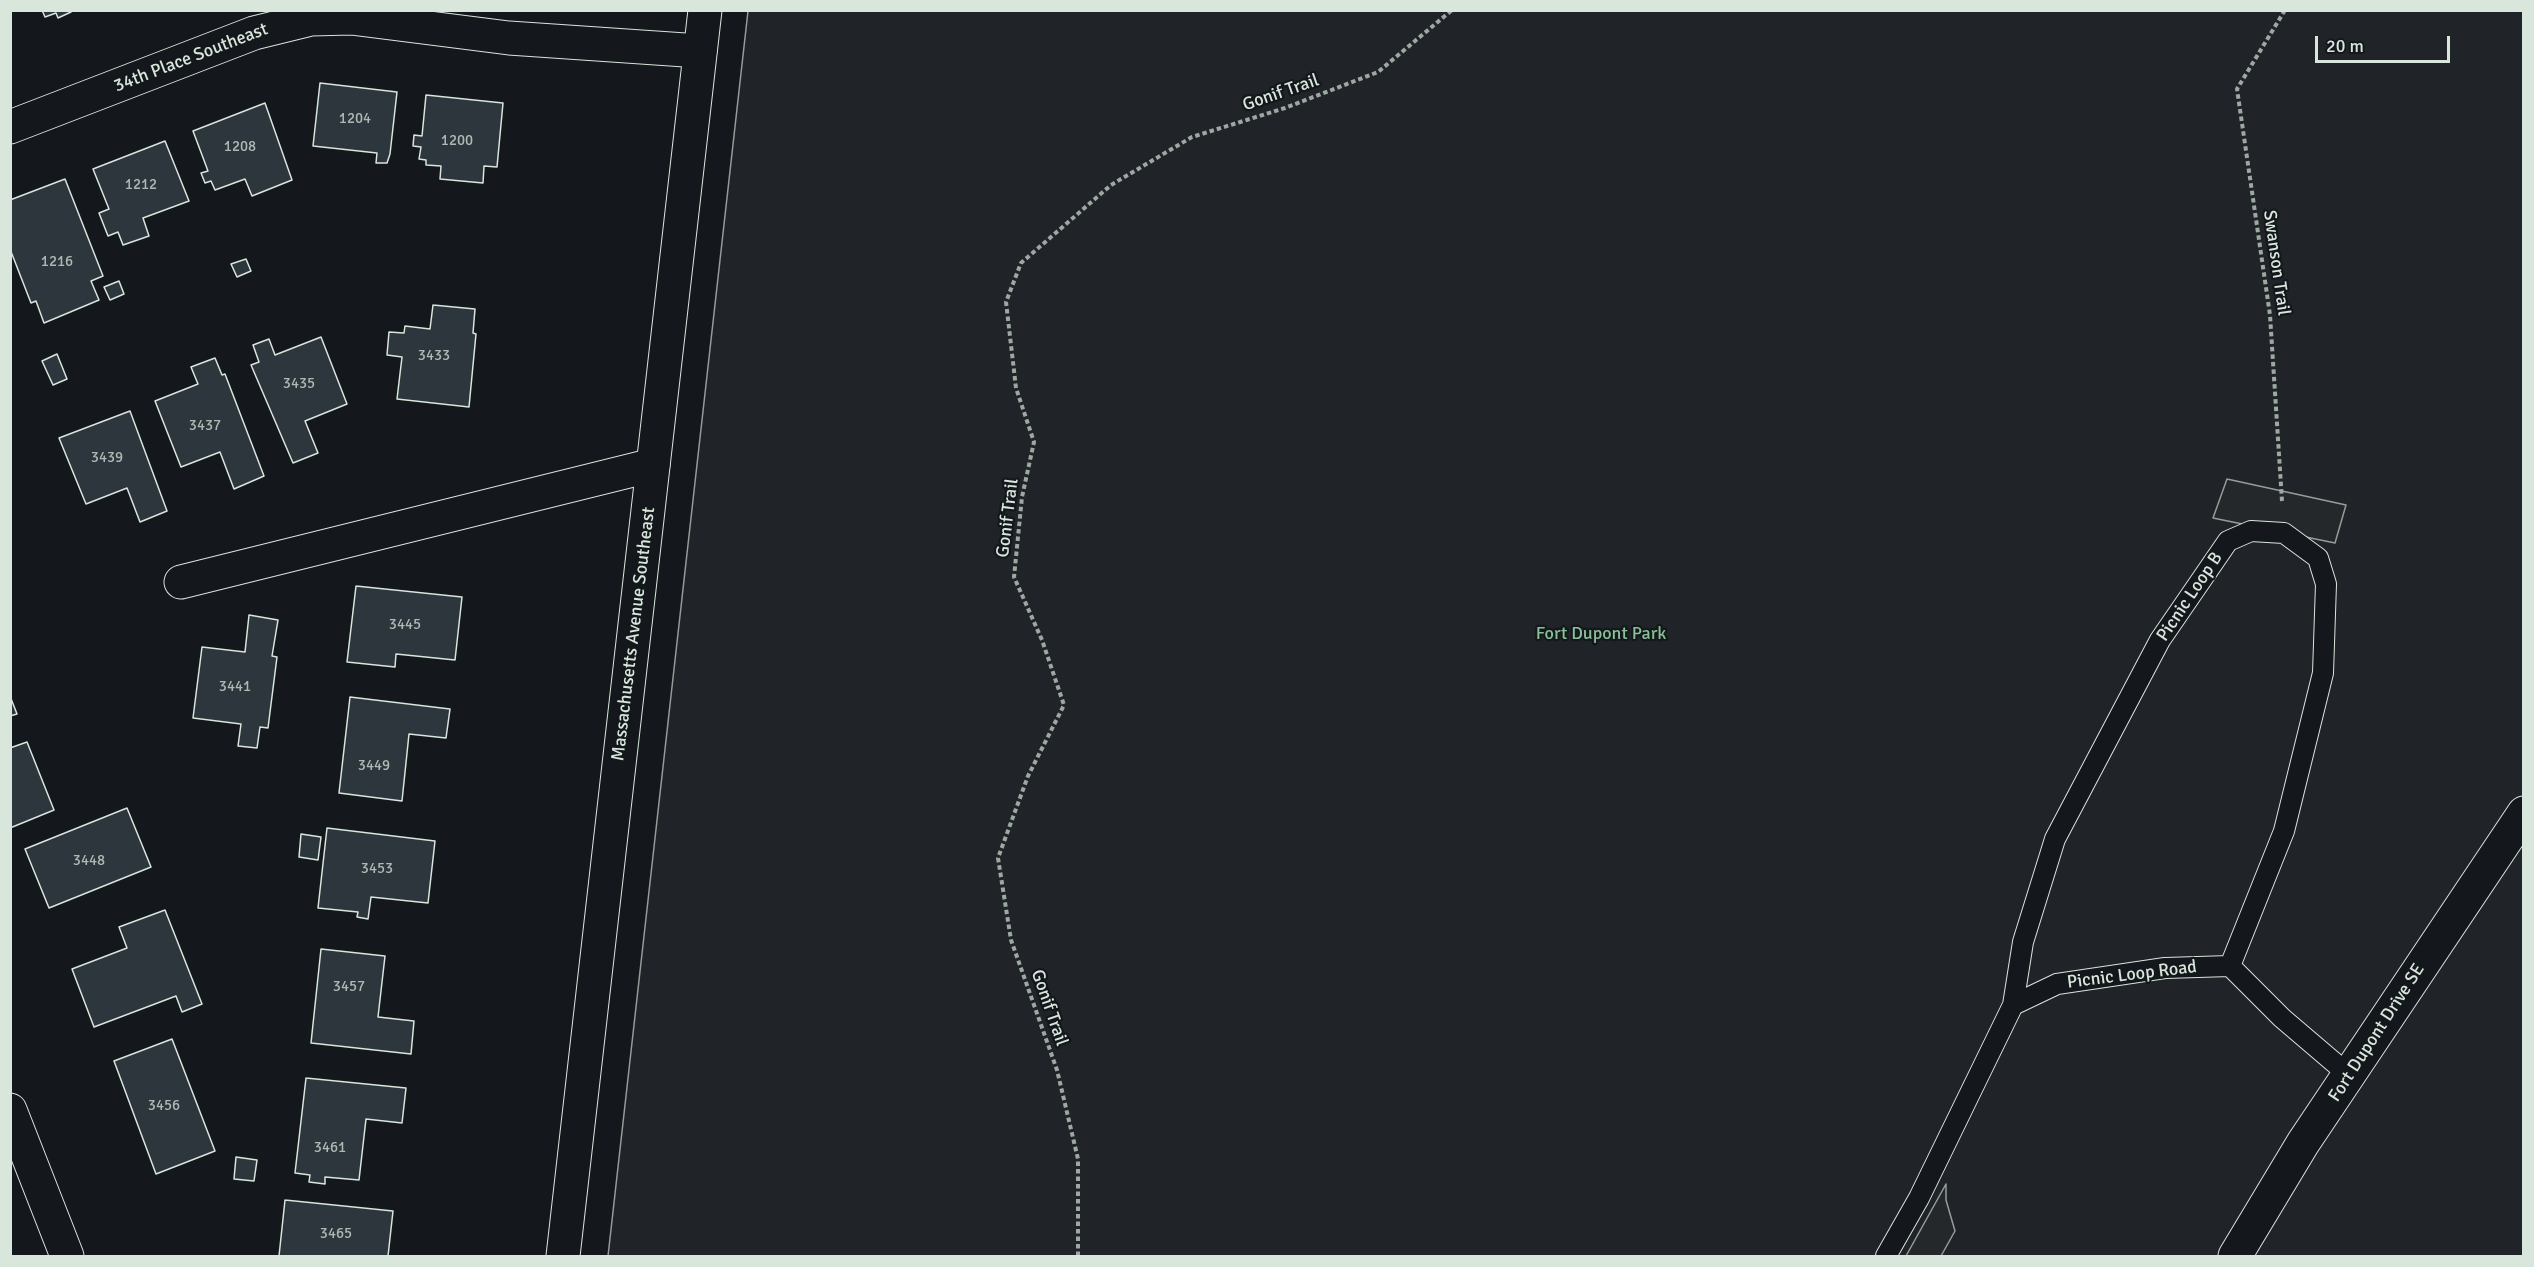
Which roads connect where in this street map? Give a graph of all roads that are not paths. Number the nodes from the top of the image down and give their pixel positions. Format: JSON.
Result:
{"nodes":[{"id":1,"x":705,"y":10,"type":"edge"},
{"id":2,"x":700,"y":51,"type":"junction"},
{"id":3,"x":10,"y":127,"type":"edge"},
{"id":4,"x":653,"y":465,"type":"junction"},
{"id":5,"x":181,"y":582,"type":"dead end"},
{"id":6,"x":2523,"y":813,"type":"edge"},
{"id":7,"x":2229,"y":966,"type":"junction"},
{"id":8,"x":2013,"y":1005,"type":"junction"},
{"id":9,"x":2350,"y":1076,"type":"junction"},
{"id":10,"x":10,"y":1110,"type":"edge"},
{"id":11,"x":67,"y":1257,"type":"edge"},
{"id":12,"x":563,"y":1257,"type":"edge"},
{"id":13,"x":1886,"y":1257,"type":"edge"},
{"id":14,"x":2235,"y":1257,"type":"edge"}],
"edges":[{"from":1,"to":2,"type":"street","name":"Massachusetts Avenue Southeast"},
{"from":2,"to":3,"type":"street","name":"34th Place Southeast"},
{"from":2,"to":4,"type":"street","name":"Massachusetts Avenue Southeast"},
{"from":4,"to":5,"type":"street"},
{"from":4,"to":12,"type":"street","name":"Massachusetts Avenue Southeast"},
{"from":6,"to":9,"type":"street","name":"Fort Dupont Drive SE"},
{"from":7,"to":8,"type":"lane","name":"Picnic Loop Road"},
{"from":7,"to":8,"type":"lane","name":"Picnic Loop B"},
{"from":7,"to":9,"type":"lane"},
{"from":8,"to":13,"type":"lane"},
{"from":9,"to":14,"type":"street","name":"Fort Dupont Drive SE"},
{"from":10,"to":11,"type":"street"}]}
